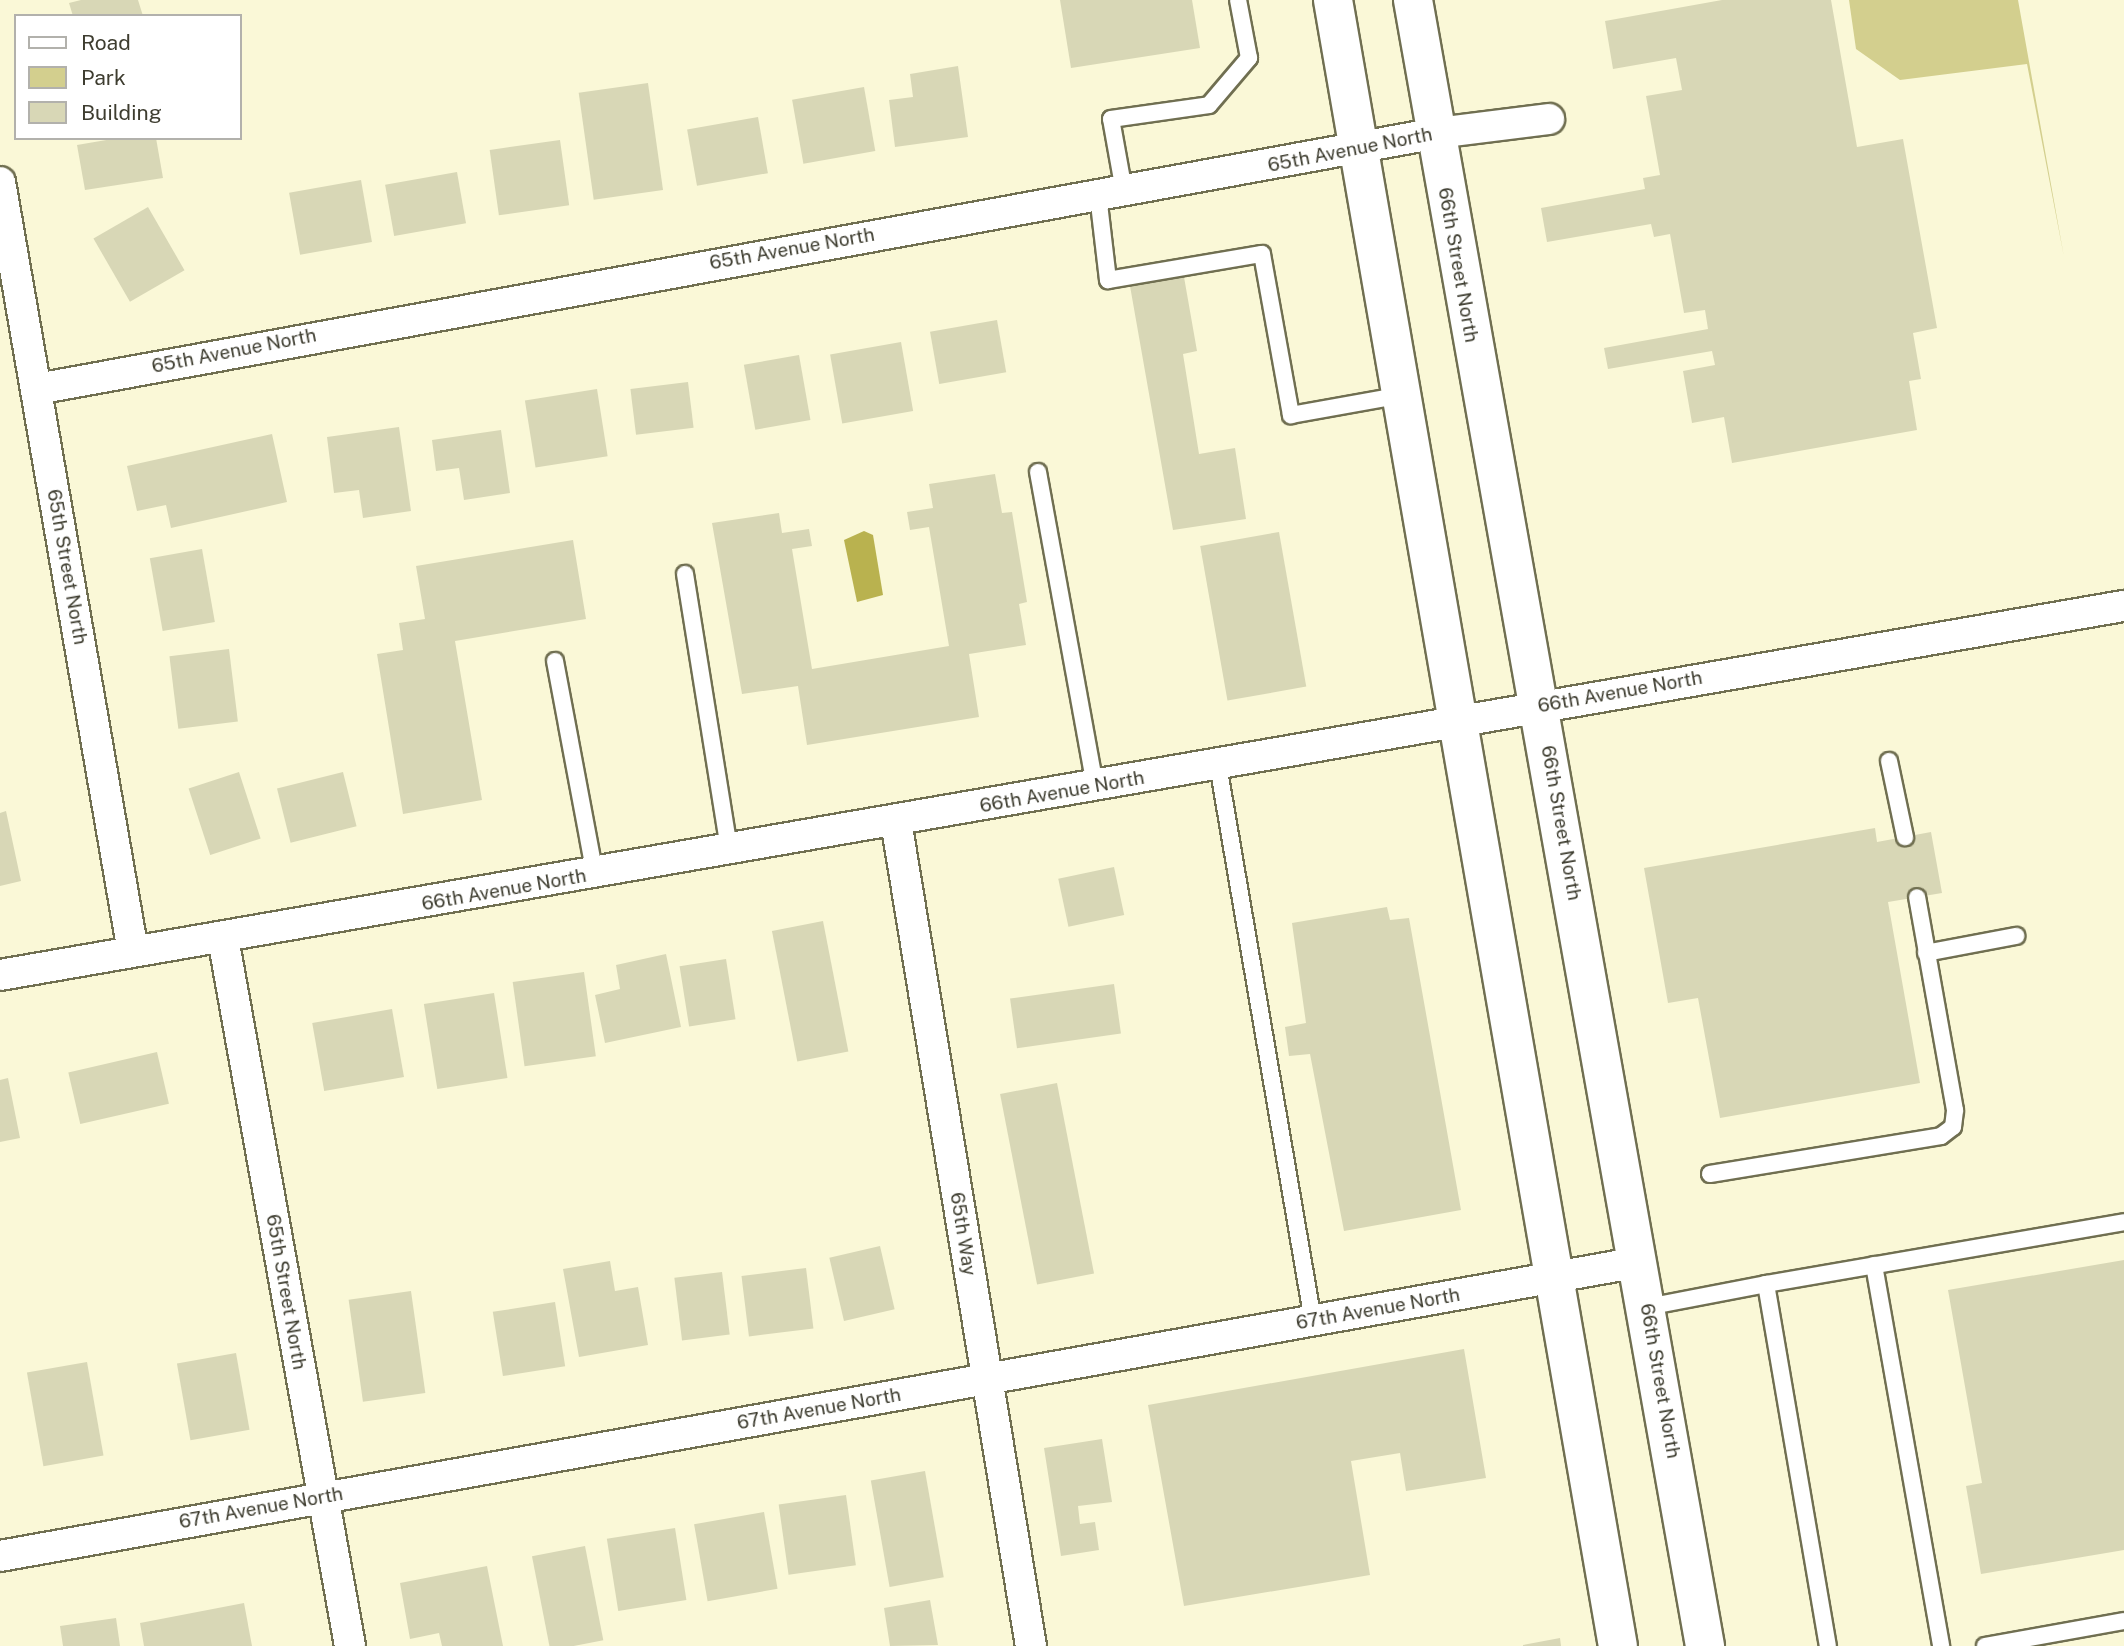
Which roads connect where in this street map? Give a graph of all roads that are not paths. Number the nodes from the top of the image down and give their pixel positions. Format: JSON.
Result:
{"nodes":[{"id":1,"x":1238,"y":0,"type":"edge"},
{"id":2,"x":1334,"y":0,"type":"edge"},
{"id":3,"x":1413,"y":0,"type":"edge"},
{"id":4,"x":1549,"y":119,"type":"dead end"},
{"id":5,"x":1437,"y":133,"type":"junction"},
{"id":6,"x":1361,"y":149,"type":"junction"},
{"id":7,"x":0,"y":182,"type":"edge"},
{"id":8,"x":1111,"y":193,"type":"junction"},
{"id":9,"x":37,"y":389,"type":"junction"},
{"id":10,"x":1402,"y":395,"type":"junction"},
{"id":11,"x":1038,"y":472,"type":"dead end"},
{"id":12,"x":685,"y":574,"type":"dead end"},
{"id":13,"x":2124,"y":606,"type":"edge"},
{"id":14,"x":555,"y":661,"type":"dead end"},
{"id":15,"x":1540,"y":705,"type":"junction"},
{"id":16,"x":1457,"y":723,"type":"junction"},
{"id":17,"x":1889,"y":761,"type":"dead end"},
{"id":18,"x":1219,"y":765,"type":"junction"},
{"id":19,"x":1095,"y":786,"type":"junction"},
{"id":20,"x":896,"y":821,"type":"junction"},
{"id":21,"x":1905,"y":837,"type":"dead end"},
{"id":22,"x":729,"y":850,"type":"junction"},
{"id":23,"x":595,"y":874,"type":"junction"},
{"id":24,"x":1917,"y":897,"type":"dead end"},
{"id":25,"x":2016,"y":936,"type":"dead end"},
{"id":26,"x":223,"y":938,"type":"junction"},
{"id":27,"x":133,"y":952,"type":"junction"},
{"id":28,"x":1926,"y":953,"type":"junction"},
{"id":29,"x":0,"y":975,"type":"edge"},
{"id":30,"x":1710,"y":1174,"type":"dead end"},
{"id":31,"x":2124,"y":1222,"type":"edge"},
{"id":32,"x":1639,"y":1262,"type":"junction"},
{"id":33,"x":1874,"y":1265,"type":"junction"},
{"id":34,"x":1555,"y":1277,"type":"junction"},
{"id":35,"x":1766,"y":1284,"type":"junction"},
{"id":36,"x":1647,"y":1307,"type":"junction"},
{"id":37,"x":1313,"y":1321,"type":"junction"},
{"id":38,"x":986,"y":1379,"type":"junction"},
{"id":39,"x":323,"y":1497,"type":"junction"},
{"id":40,"x":0,"y":1556,"type":"edge"},
{"id":41,"x":2124,"y":1621,"type":"edge"},
{"id":42,"x":350,"y":1646,"type":"edge"},
{"id":43,"x":1031,"y":1646,"type":"edge"},
{"id":44,"x":1618,"y":1646,"type":"edge"},
{"id":45,"x":1705,"y":1646,"type":"edge"},
{"id":46,"x":1828,"y":1646,"type":"edge"},
{"id":47,"x":1941,"y":1646,"type":"edge"},
{"id":48,"x":1985,"y":1646,"type":"edge"}],
"edges":[{"from":1,"to":8,"type":"lane"},
{"from":2,"to":6,"type":"main road"},
{"from":3,"to":5,"type":"main road","name":"66th Street North"},
{"from":4,"to":5,"type":"street","name":"65th Avenue North"},
{"from":5,"to":6,"type":"street","name":"65th Avenue North"},
{"from":5,"to":15,"type":"main road","name":"66th Street North"},
{"from":6,"to":8,"type":"street","name":"65th Avenue North"},
{"from":6,"to":10,"type":"main road"},
{"from":7,"to":9,"type":"street","name":"65th Street North"},
{"from":8,"to":9,"type":"street","name":"65th Avenue North"},
{"from":8,"to":10,"type":"lane"},
{"from":9,"to":27,"type":"street","name":"65th Street North"},
{"from":10,"to":16,"type":"main road"},
{"from":11,"to":19,"type":"lane"},
{"from":12,"to":22,"type":"lane"},
{"from":13,"to":15,"type":"street","name":"66th Avenue North"},
{"from":14,"to":23,"type":"lane"},
{"from":15,"to":16,"type":"street","name":"66th Avenue North"},
{"from":15,"to":32,"type":"main road","name":"66th Street North"},
{"from":16,"to":18,"type":"street","name":"66th Avenue North"},
{"from":16,"to":34,"type":"main road"},
{"from":17,"to":21,"type":"lane"},
{"from":18,"to":19,"type":"street","name":"66th Avenue North"},
{"from":18,"to":37,"type":"lane"},
{"from":19,"to":20,"type":"street","name":"66th Avenue North"},
{"from":20,"to":22,"type":"street","name":"66th Avenue North"},
{"from":20,"to":38,"type":"street","name":"65th Way"},
{"from":22,"to":23,"type":"street","name":"66th Avenue North"},
{"from":23,"to":26,"type":"street","name":"66th Avenue North"},
{"from":24,"to":28,"type":"lane"},
{"from":25,"to":28,"type":"lane"},
{"from":26,"to":27,"type":"street","name":"66th Avenue North"},
{"from":26,"to":39,"type":"street","name":"65th Street North"},
{"from":27,"to":29,"type":"street","name":"66th Avenue North"},
{"from":28,"to":30,"type":"lane"},
{"from":31,"to":33,"type":"lane"},
{"from":32,"to":34,"type":"street","name":"67th Avenue North"},
{"from":32,"to":36,"type":"main road","name":"66th Street North"},
{"from":33,"to":35,"type":"lane"},
{"from":33,"to":47,"type":"lane"},
{"from":34,"to":37,"type":"street","name":"67th Avenue North"},
{"from":34,"to":44,"type":"main road"},
{"from":35,"to":36,"type":"lane"},
{"from":35,"to":46,"type":"lane"},
{"from":36,"to":45,"type":"main road","name":"66th Street North"},
{"from":37,"to":38,"type":"street","name":"67th Avenue North"},
{"from":38,"to":39,"type":"street","name":"67th Avenue North"},
{"from":38,"to":43,"type":"street","name":"65th Way"},
{"from":39,"to":40,"type":"street","name":"67th Avenue North"},
{"from":39,"to":42,"type":"street","name":"65th Street North"},
{"from":41,"to":48,"type":"lane"}]}
